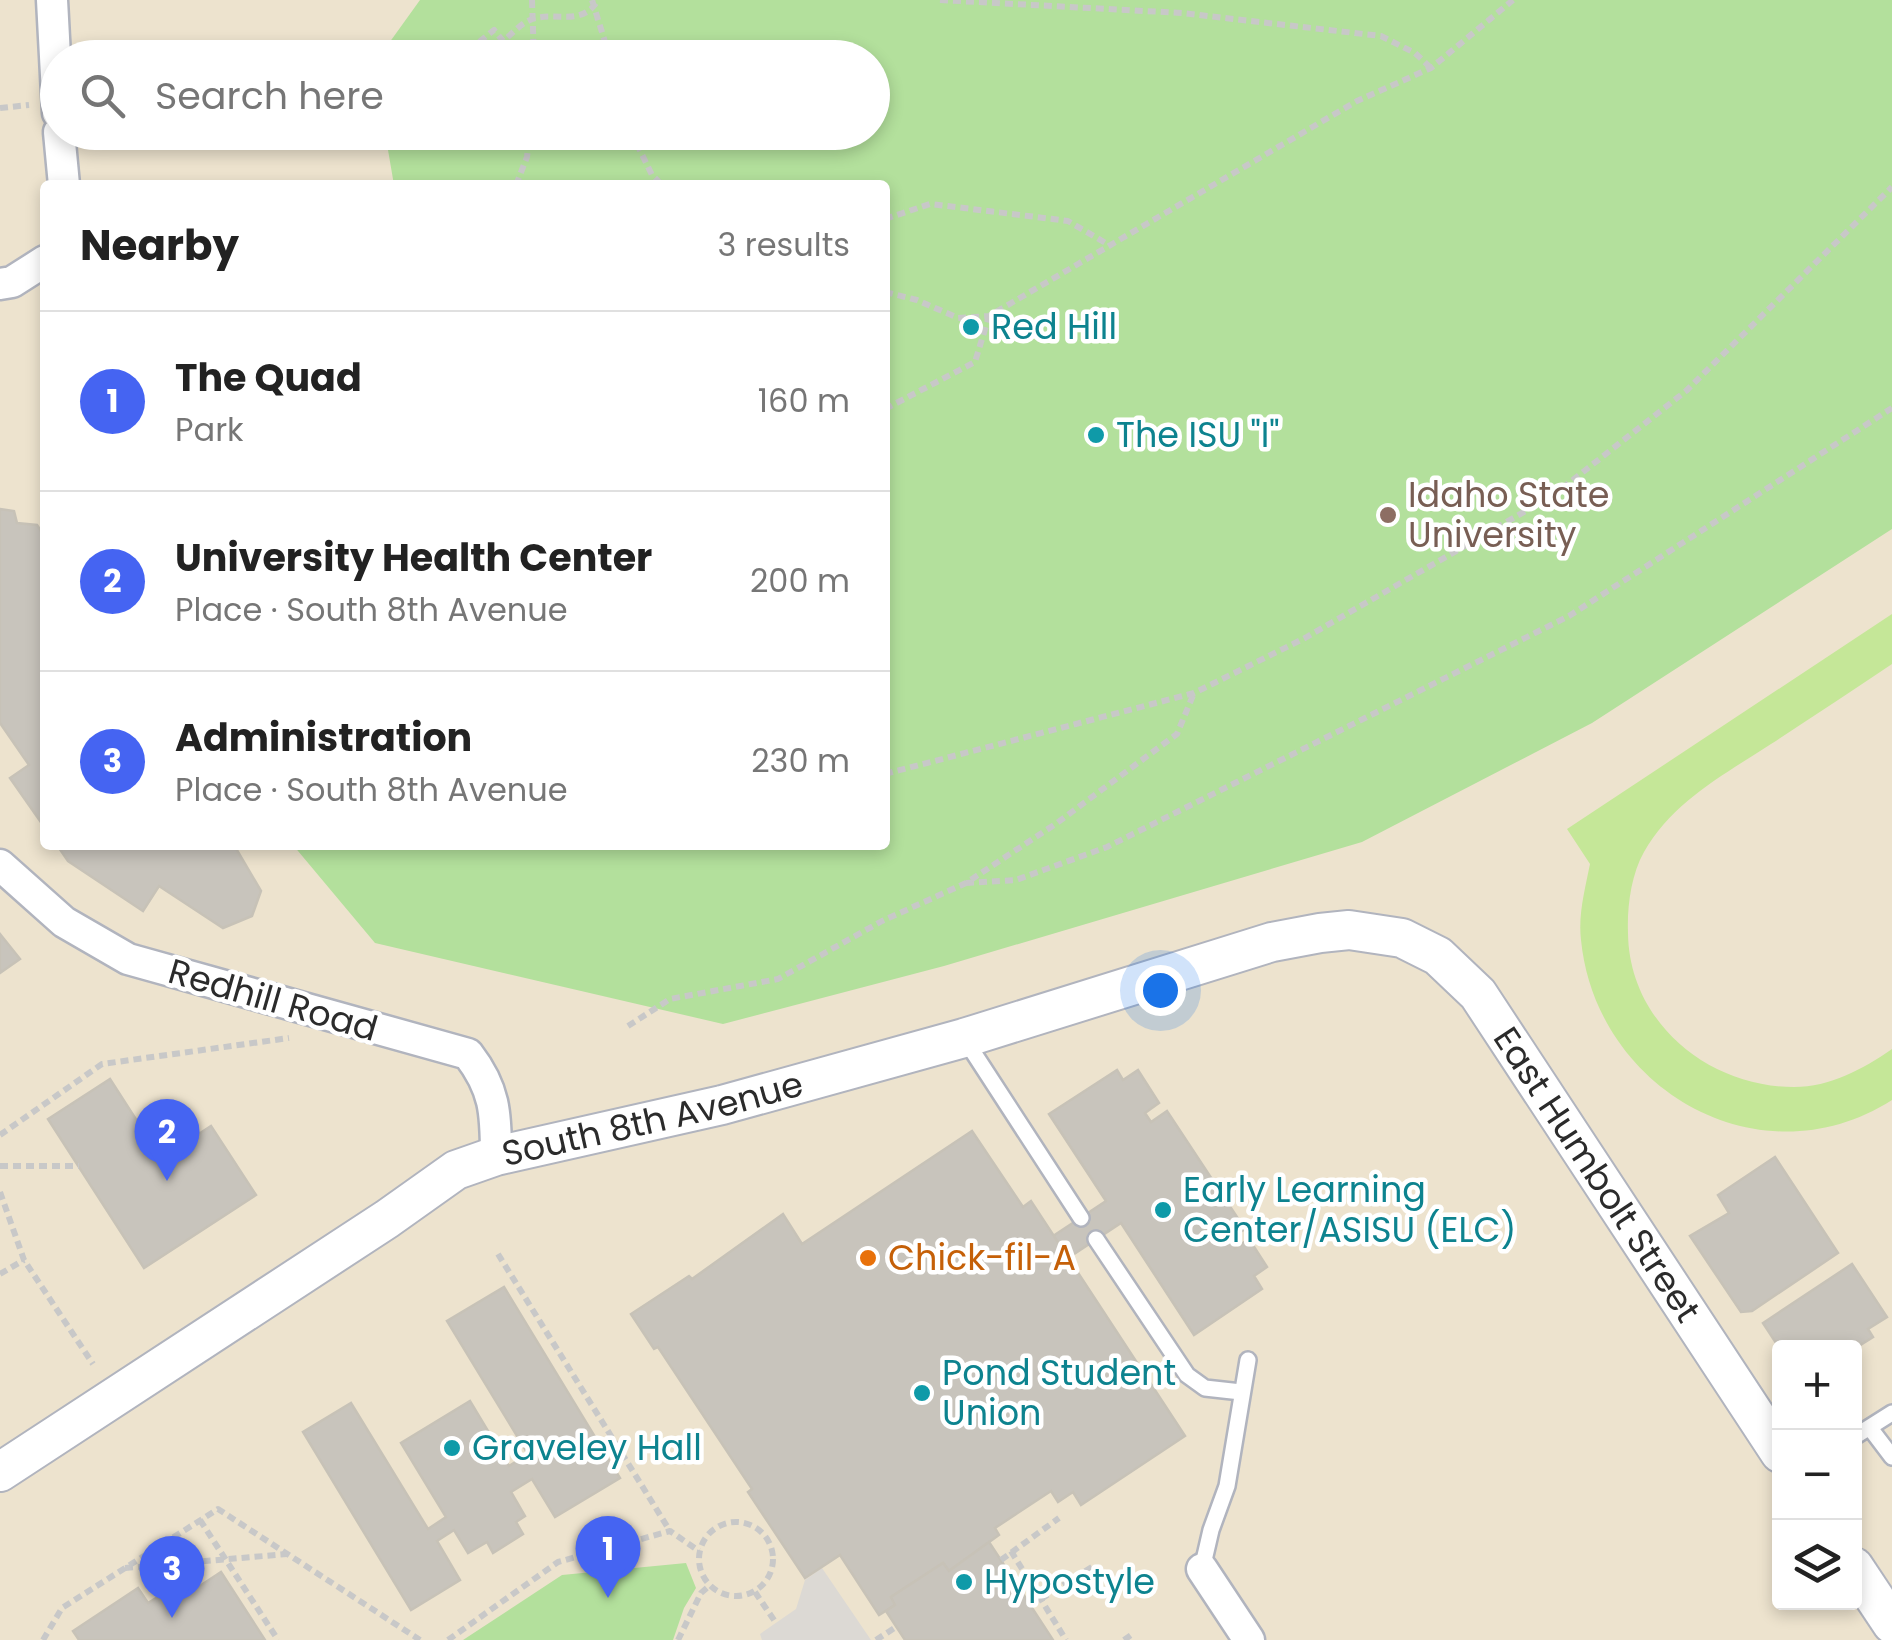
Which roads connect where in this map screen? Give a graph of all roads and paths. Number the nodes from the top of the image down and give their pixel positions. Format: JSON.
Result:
{"nodes":[{"id":1,"x":52,"y":0,"type":"edge"},
{"id":2,"x":532,"y":0,"type":"edge"},
{"id":3,"x":940,"y":0,"type":"edge"},
{"id":4,"x":1513,"y":0,"type":"edge"},
{"id":5,"x":595,"y":2,"type":"edge"},
{"id":6,"x":531,"y":19,"type":"junction"},
{"id":7,"x":54,"y":40,"type":"edge"},
{"id":8,"x":481,"y":40,"type":"edge"},
{"id":9,"x":502,"y":40,"type":"edge"},
{"id":10,"x":504,"y":40,"type":"edge"},
{"id":11,"x":533,"y":40,"type":"edge"},
{"id":12,"x":605,"y":40,"type":"edge"},
{"id":13,"x":1430,"y":68,"type":"junction"},
{"id":14,"x":61,"y":150,"type":"edge"},
{"id":15,"x":528,"y":150,"type":"edge"},
{"id":16,"x":640,"y":150,"type":"edge"},
{"id":17,"x":64,"y":180,"type":"edge"},
{"id":18,"x":518,"y":180,"type":"edge"},
{"id":19,"x":656,"y":180,"type":"edge"},
{"id":20,"x":1892,"y":187,"type":"edge"},
{"id":21,"x":890,"y":217,"type":"edge"},
{"id":22,"x":1109,"y":245,"type":"junction"},
{"id":23,"x":40,"y":264,"type":"edge"},
{"id":24,"x":0,"y":284,"type":"edge"},
{"id":25,"x":890,"y":293,"type":"edge"},
{"id":26,"x":989,"y":316,"type":"junction"},
{"id":27,"x":890,"y":406,"type":"edge"},
{"id":28,"x":1892,"y":408,"type":"edge"},
{"id":29,"x":1194,"y":693,"type":"junction"},
{"id":30,"x":890,"y":773,"type":"edge"},
{"id":31,"x":0,"y":866,"type":"edge"},
{"id":32,"x":966,"y":882,"type":"junction"},
{"id":33,"x":1378,"y":932,"type":"joint"},
{"id":34,"x":628,"y":1026,"type":"dead end"},
{"id":35,"x":306,"y":1036,"type":"dead end"},
{"id":36,"x":964,"y":1038,"type":"junction"},
{"id":37,"x":0,"y":1136,"type":"edge"},
{"id":38,"x":496,"y":1156,"type":"junction"},
{"id":39,"x":0,"y":1166,"type":"edge"},
{"id":40,"x":79,"y":1166,"type":"dead end"},
{"id":41,"x":0,"y":1192,"type":"edge"},
{"id":42,"x":1081,"y":1218,"type":"dead end"},
{"id":43,"x":1096,"y":1239,"type":"dead end"},
{"id":44,"x":498,"y":1254,"type":"dead end"},
{"id":45,"x":24,"y":1260,"type":"junction"},
{"id":46,"x":0,"y":1274,"type":"edge"},
{"id":47,"x":1248,"y":1360,"type":"dead end"},
{"id":48,"x":93,"y":1364,"type":"dead end"},
{"id":49,"x":1241,"y":1392,"type":"junction"},
{"id":50,"x":1892,"y":1413,"type":"edge"},
{"id":51,"x":1870,"y":1428,"type":"junction"},
{"id":52,"x":1862,"y":1432,"type":"edge"},
{"id":53,"x":1772,"y":1441,"type":"edge"},
{"id":54,"x":1892,"y":1458,"type":"edge"},
{"id":55,"x":0,"y":1472,"type":"edge"},
{"id":56,"x":1059,"y":1518,"type":"dead end"},
{"id":57,"x":200,"y":1520,"type":"junction"},
{"id":58,"x":670,"y":1531,"type":"junction"},
{"id":59,"x":699,"y":1551,"type":"junction"},
{"id":60,"x":1011,"y":1551,"type":"junction"},
{"id":61,"x":288,"y":1554,"type":"junction"},
{"id":62,"x":226,"y":1560,"type":"junction"},
{"id":63,"x":1001,"y":1560,"type":"dead end"},
{"id":64,"x":140,"y":1567,"type":"junction"},
{"id":65,"x":1092,"y":1567,"type":"dead end"},
{"id":66,"x":123,"y":1568,"type":"junction"},
{"id":67,"x":1202,"y":1569,"type":"joint"},
{"id":68,"x":1862,"y":1579,"type":"edge"},
{"id":69,"x":710,"y":1586,"type":"junction"},
{"id":70,"x":754,"y":1592,"type":"junction"},
{"id":71,"x":159,"y":1596,"type":"dead end"},
{"id":72,"x":1041,"y":1599,"type":"junction"},
{"id":73,"x":776,"y":1623,"type":"dead end"},
{"id":74,"x":1892,"y":1624,"type":"edge"},
{"id":75,"x":896,"y":1626,"type":"dead end"},
{"id":76,"x":1134,"y":1633,"type":"dead end"},
{"id":77,"x":42,"y":1640,"type":"edge"},
{"id":78,"x":278,"y":1640,"type":"edge"},
{"id":79,"x":420,"y":1640,"type":"edge"},
{"id":80,"x":448,"y":1640,"type":"edge"},
{"id":81,"x":678,"y":1640,"type":"edge"},
{"id":82,"x":876,"y":1640,"type":"edge"},
{"id":83,"x":1066,"y":1640,"type":"edge"},
{"id":84,"x":1124,"y":1640,"type":"edge"},
{"id":85,"x":1248,"y":1640,"type":"edge"}],
"edges":[{"from":1,"to":7,"type":"street"},
{"from":2,"to":6,"type":"path"},
{"from":3,"to":13,"type":"path"},
{"from":4,"to":13,"type":"path"},
{"from":5,"to":6,"type":"path"},
{"from":5,"to":12,"type":"path"},
{"from":6,"to":10,"type":"path"},
{"from":6,"to":11,"type":"path"},
{"from":8,"to":9,"type":"path"},
{"from":13,"to":22,"type":"path"},
{"from":14,"to":17,"type":"street"},
{"from":15,"to":18,"type":"path"},
{"from":16,"to":19,"type":"path"},
{"from":20,"to":29,"type":"path"},
{"from":21,"to":22,"type":"path"},
{"from":22,"to":26,"type":"path"},
{"from":23,"to":24,"type":"street"},
{"from":25,"to":26,"type":"path"},
{"from":26,"to":27,"type":"path"},
{"from":28,"to":32,"type":"path"},
{"from":29,"to":30,"type":"path"},
{"from":29,"to":32,"type":"path"},
{"from":31,"to":38,"type":"street","name":"Redhill Road"},
{"from":32,"to":34,"type":"path"},
{"from":33,"to":36,"type":"street","name":"South 8th Avenue"},
{"from":33,"to":53,"type":"street","name":"East Humbolt Street"},
{"from":35,"to":37,"type":"path"},
{"from":36,"to":38,"type":"street","name":"South 8th Avenue"},
{"from":36,"to":42,"type":"lane"},
{"from":38,"to":55,"type":"street","name":"South 8th Avenue"},
{"from":39,"to":40,"type":"path"},
{"from":41,"to":45,"type":"path"},
{"from":43,"to":49,"type":"lane"},
{"from":44,"to":58,"type":"path"},
{"from":45,"to":46,"type":"path"},
{"from":45,"to":48,"type":"path"},
{"from":47,"to":49,"type":"lane"},
{"from":49,"to":67,"type":"lane"},
{"from":50,"to":51,"type":"lane"},
{"from":51,"to":52,"type":"lane"},
{"from":51,"to":54,"type":"lane"},
{"from":56,"to":60,"type":"path"},
{"from":57,"to":61,"type":"path"},
{"from":57,"to":62,"type":"path"},
{"from":57,"to":66,"type":"path"},
{"from":58,"to":59,"type":"path"},
{"from":58,"to":80,"type":"path"},
{"from":59,"to":69,"type":"path"},
{"from":59,"to":70,"type":"path"},
{"from":60,"to":63,"type":"path"},
{"from":60,"to":72,"type":"path"},
{"from":61,"to":62,"type":"path"},
{"from":61,"to":79,"type":"path"},
{"from":62,"to":64,"type":"path"},
{"from":62,"to":78,"type":"path"},
{"from":64,"to":66,"type":"path"},
{"from":64,"to":71,"type":"path"},
{"from":65,"to":72,"type":"path"},
{"from":66,"to":77,"type":"path"},
{"from":67,"to":85,"type":"street"},
{"from":68,"to":74,"type":"street"},
{"from":69,"to":70,"type":"path"},
{"from":69,"to":81,"type":"path"},
{"from":70,"to":73,"type":"path"},
{"from":72,"to":83,"type":"path"},
{"from":75,"to":82,"type":"path"},
{"from":76,"to":84,"type":"path"}]}
